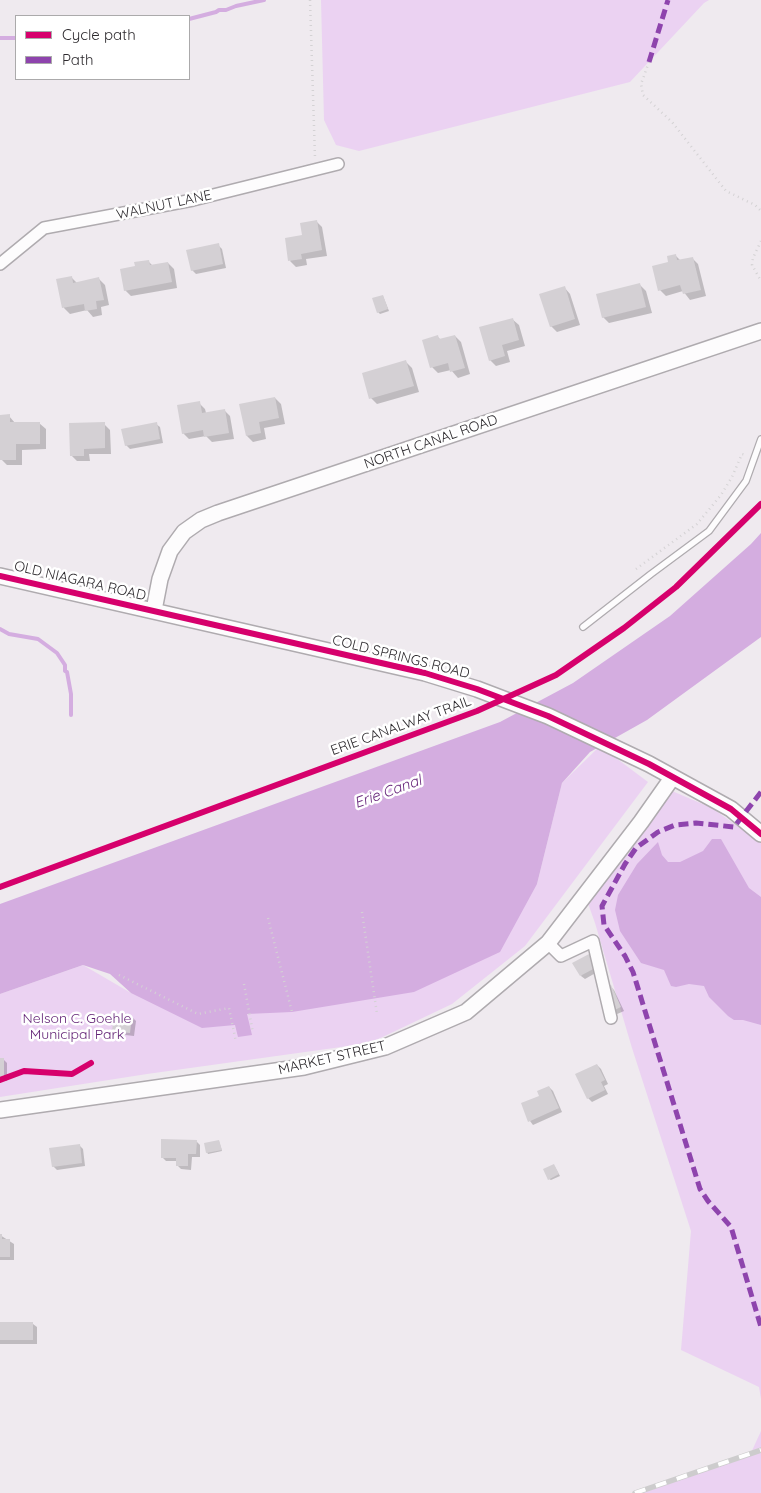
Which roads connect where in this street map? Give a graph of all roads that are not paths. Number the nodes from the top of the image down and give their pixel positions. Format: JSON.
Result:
{"nodes":[{"id":1,"x":338,"y":164,"type":"dead end"},
{"id":2,"x":0,"y":264,"type":"edge"},
{"id":3,"x":761,"y":331,"type":"edge"},
{"id":4,"x":761,"y":439,"type":"edge"},
{"id":5,"x":0,"y":576,"type":"edge"},
{"id":6,"x":154,"y":610,"type":"junction"},
{"id":7,"x":583,"y":627,"type":"dead end"},
{"id":8,"x":672,"y":778,"type":"junction"},
{"id":9,"x":761,"y":834,"type":"edge"},
{"id":10,"x":548,"y":942,"type":"junction"},
{"id":11,"x":611,"y":1018,"type":"dead end"},
{"id":12,"x":0,"y":1110,"type":"edge"}],
"edges":[{"from":1,"to":2,"type":"street","name":"WALNUT LANE"},
{"from":3,"to":6,"type":"street","name":"NORTH CANAL ROAD"},
{"from":4,"to":7,"type":"lane"},
{"from":5,"to":6,"type":"street","name":"OLD NIAGARA ROAD"},
{"from":6,"to":8,"type":"street","name":"COLD SPRINGS ROAD"},
{"from":8,"to":9,"type":"street","name":"COLD SPRINGS ROAD"},
{"from":8,"to":10,"type":"street","name":"MARKET STREET"},
{"from":10,"to":11,"type":"street"},
{"from":10,"to":12,"type":"street","name":"MARKET STREET"}]}
